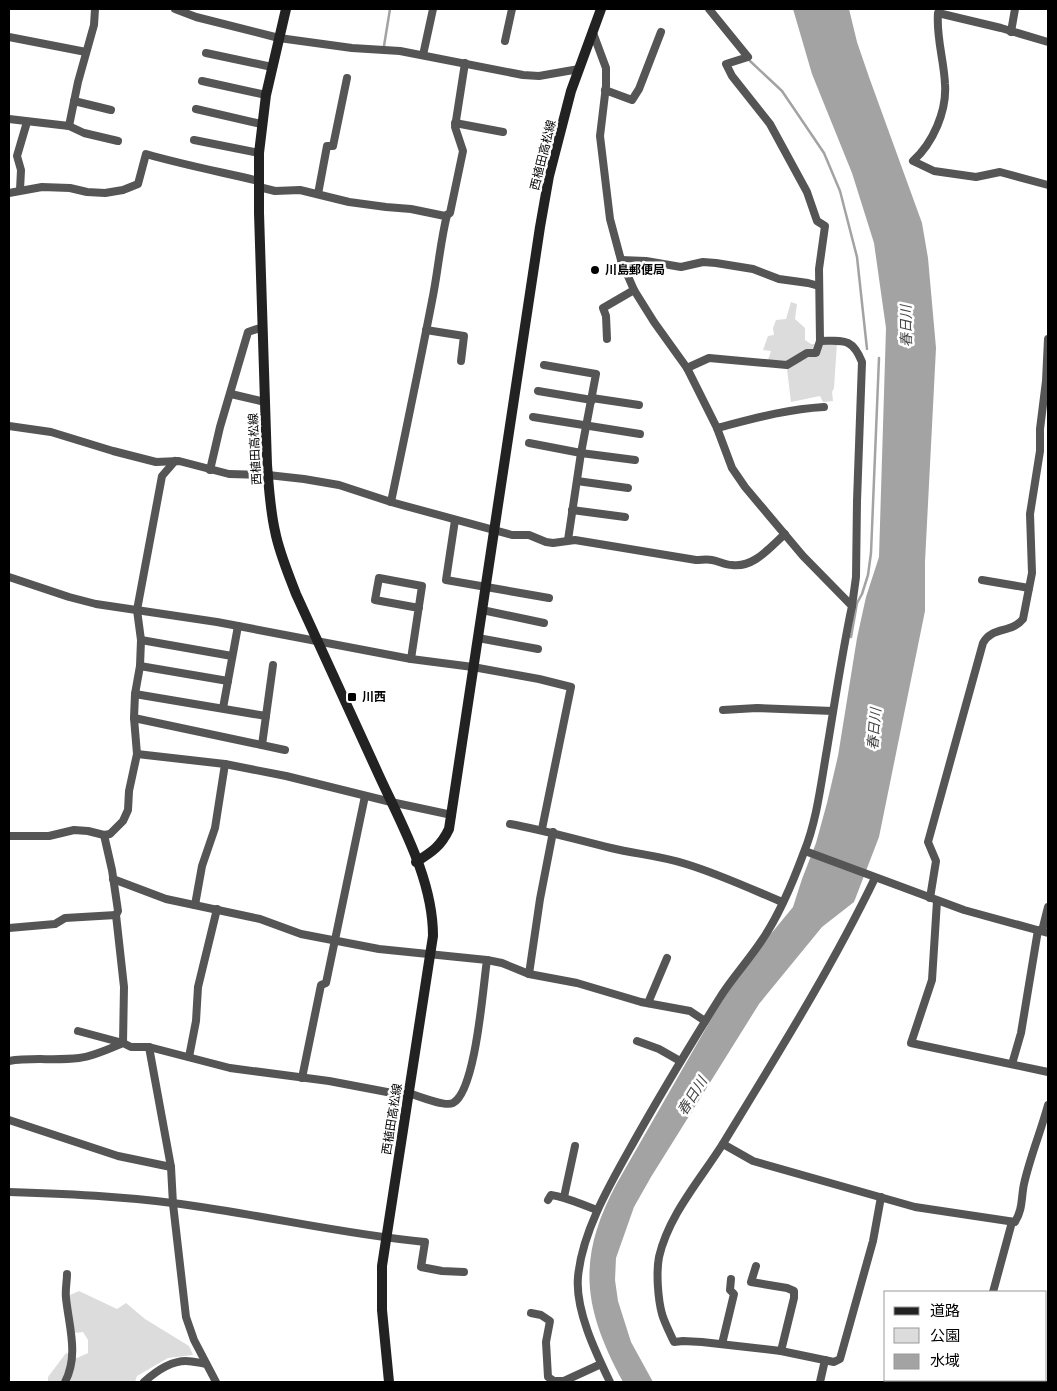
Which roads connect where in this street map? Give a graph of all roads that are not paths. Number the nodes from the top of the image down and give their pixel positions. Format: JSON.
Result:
{"nodes":[{"id":1,"x":95,"y":9,"type":"edge"},
{"id":2,"x":175,"y":9,"type":"edge"},
{"id":3,"x":286,"y":9,"type":"edge"},
{"id":4,"x":432,"y":9,"type":"edge"},
{"id":5,"x":512,"y":9,"type":"edge"},
{"id":6,"x":601,"y":9,"type":"edge"},
{"id":7,"x":709,"y":9,"type":"edge"},
{"id":8,"x":1015,"y":9,"type":"edge"},
{"id":9,"x":593,"y":32,"type":"junction"},
{"id":10,"x":661,"y":32,"type":"dead end"},
{"id":11,"x":1010,"y":32,"type":"junction"},
{"id":12,"x":9,"y":37,"type":"edge"},
{"id":13,"x":279,"y":38,"type":"junction"},
{"id":14,"x":504,"y":41,"type":"dead end"},
{"id":15,"x":1048,"y":42,"type":"edge"},
{"id":16,"x":86,"y":52,"type":"junction"},
{"id":17,"x":206,"y":53,"type":"dead end"},
{"id":18,"x":423,"y":55,"type":"junction"},
{"id":19,"x":465,"y":63,"type":"junction"},
{"id":20,"x":272,"y":67,"type":"junction"},
{"id":21,"x":579,"y":69,"type":"junction"},
{"id":22,"x":347,"y":78,"type":"dead end"},
{"id":23,"x":202,"y":81,"type":"dead end"},
{"id":24,"x":605,"y":90,"type":"junction"},
{"id":25,"x":266,"y":95,"type":"junction"},
{"id":26,"x":74,"y":101,"type":"junction"},
{"id":27,"x":112,"y":110,"type":"dead end"},
{"id":28,"x":196,"y":110,"type":"dead end"},
{"id":29,"x":9,"y":119,"type":"edge"},
{"id":30,"x":28,"y":122,"type":"junction"},
{"id":31,"x":455,"y":123,"type":"junction"},
{"id":32,"x":261,"y":124,"type":"junction"},
{"id":33,"x":69,"y":126,"type":"junction"},
{"id":34,"x":503,"y":132,"type":"dead end"},
{"id":35,"x":194,"y":140,"type":"dead end"},
{"id":36,"x":118,"y":141,"type":"dead end"},
{"id":37,"x":259,"y":153,"type":"junction"},
{"id":38,"x":259,"y":184,"type":"junction"},
{"id":39,"x":1048,"y":185,"type":"edge"},
{"id":40,"x":20,"y":190,"type":"junction"},
{"id":41,"x":9,"y":192,"type":"edge"},
{"id":42,"x":318,"y":194,"type":"junction"},
{"id":43,"x":447,"y":214,"type":"junction"},
{"id":44,"x":621,"y":260,"type":"junction"},
{"id":45,"x":819,"y":286,"type":"junction"},
{"id":46,"x":634,"y":290,"type":"junction"},
{"id":47,"x":263,"y":327,"type":"junction"},
{"id":48,"x":426,"y":330,"type":"junction"},
{"id":49,"x":1048,"y":339,"type":"edge"},
{"id":50,"x":607,"y":340,"type":"dead end"},
{"id":51,"x":820,"y":341,"type":"junction"},
{"id":52,"x":461,"y":361,"type":"dead end"},
{"id":53,"x":544,"y":365,"type":"dead end"},
{"id":54,"x":687,"y":368,"type":"junction"},
{"id":55,"x":538,"y":391,"type":"dead end"},
{"id":56,"x":231,"y":394,"type":"junction"},
{"id":57,"x":592,"y":399,"type":"junction"},
{"id":58,"x":265,"y":402,"type":"junction"},
{"id":59,"x":639,"y":405,"type":"dead end"},
{"id":60,"x":824,"y":407,"type":"dead end"},
{"id":61,"x":533,"y":417,"type":"dead end"},
{"id":62,"x":9,"y":426,"type":"edge"},
{"id":63,"x":586,"y":426,"type":"junction"},
{"id":64,"x":717,"y":428,"type":"junction"},
{"id":65,"x":640,"y":434,"type":"dead end"},
{"id":66,"x":528,"y":443,"type":"dead end"},
{"id":67,"x":581,"y":452,"type":"junction"},
{"id":68,"x":636,"y":460,"type":"dead end"},
{"id":69,"x":156,"y":462,"type":"junction"},
{"id":70,"x":175,"y":462,"type":"junction"},
{"id":71,"x":210,"y":470,"type":"junction"},
{"id":72,"x":268,"y":475,"type":"junction"},
{"id":73,"x":162,"y":476,"type":"junction"},
{"id":74,"x":577,"y":481,"type":"junction"},
{"id":75,"x":628,"y":488,"type":"dead end"},
{"id":76,"x":390,"y":502,"type":"junction"},
{"id":77,"x":572,"y":510,"type":"junction"},
{"id":78,"x":625,"y":517,"type":"dead end"},
{"id":79,"x":454,"y":520,"type":"junction"},
{"id":80,"x":495,"y":530,"type":"junction"},
{"id":81,"x":785,"y":534,"type":"junction"},
{"id":82,"x":568,"y":540,"type":"junction"},
{"id":83,"x":9,"y":577,"type":"edge"},
{"id":84,"x":982,"y":580,"type":"dead end"},
{"id":85,"x":486,"y":587,"type":"junction"},
{"id":86,"x":1029,"y":588,"type":"junction"},
{"id":87,"x":549,"y":598,"type":"dead end"},
{"id":88,"x":852,"y":606,"type":"junction"},
{"id":89,"x":419,"y":608,"type":"junction"},
{"id":90,"x":137,"y":610,"type":"junction"},
{"id":91,"x":482,"y":610,"type":"junction"},
{"id":92,"x":544,"y":623,"type":"dead end"},
{"id":93,"x":238,"y":626,"type":"junction"},
{"id":94,"x":478,"y":638,"type":"junction"},
{"id":95,"x":141,"y":640,"type":"junction"},
{"id":96,"x":318,"y":642,"type":"junction"},
{"id":97,"x":538,"y":649,"type":"dead end"},
{"id":98,"x":232,"y":656,"type":"junction"},
{"id":99,"x":411,"y":658,"type":"junction"},
{"id":100,"x":140,"y":666,"type":"junction"},
{"id":101,"x":274,"y":666,"type":"dead end"},
{"id":102,"x":473,"y":667,"type":"junction"},
{"id":103,"x":228,"y":681,"type":"junction"},
{"id":104,"x":135,"y":694,"type":"junction"},
{"id":105,"x":223,"y":708,"type":"junction"},
{"id":106,"x":723,"y":710,"type":"dead end"},
{"id":107,"x":833,"y":711,"type":"junction"},
{"id":108,"x":266,"y":716,"type":"junction"},
{"id":109,"x":134,"y":718,"type":"junction"},
{"id":110,"x":262,"y":745,"type":"junction"},
{"id":111,"x":286,"y":750,"type":"dead end"},
{"id":112,"x":137,"y":754,"type":"junction"},
{"id":113,"x":225,"y":764,"type":"junction"},
{"id":114,"x":366,"y":796,"type":"junction"},
{"id":115,"x":391,"y":802,"type":"junction"},
{"id":116,"x":452,"y":815,"type":"junction"},
{"id":117,"x":510,"y":824,"type":"dead end"},
{"id":118,"x":542,"y":829,"type":"junction"},
{"id":119,"x":553,"y":832,"type":"junction"},
{"id":120,"x":104,"y":835,"type":"junction"},
{"id":121,"x":9,"y":836,"type":"edge"},
{"id":122,"x":807,"y":851,"type":"junction"},
{"id":123,"x":416,"y":862,"type":"junction"},
{"id":124,"x":873,"y":877,"type":"junction"},
{"id":125,"x":113,"y":879,"type":"junction"},
{"id":126,"x":934,"y":899,"type":"junction"},
{"id":127,"x":782,"y":902,"type":"junction"},
{"id":128,"x":195,"y":905,"type":"junction"},
{"id":129,"x":1048,"y":907,"type":"edge"},
{"id":130,"x":217,"y":909,"type":"junction"},
{"id":131,"x":116,"y":915,"type":"junction"},
{"id":132,"x":9,"y":928,"type":"edge"},
{"id":133,"x":1043,"y":931,"type":"edge"},
{"id":134,"x":336,"y":940,"type":"junction"},
{"id":135,"x":430,"y":956,"type":"junction"},
{"id":136,"x":667,"y":958,"type":"dead end"},
{"id":137,"x":487,"y":960,"type":"junction"},
{"id":138,"x":529,"y":974,"type":"junction"},
{"id":139,"x":648,"y":1003,"type":"junction"},
{"id":140,"x":705,"y":1021,"type":"junction"},
{"id":141,"x":78,"y":1032,"type":"dead end"},
{"id":142,"x":637,"y":1041,"type":"dead end"},
{"id":143,"x":123,"y":1043,"type":"junction"},
{"id":144,"x":149,"y":1047,"type":"junction"},
{"id":145,"x":189,"y":1057,"type":"junction"},
{"id":146,"x":9,"y":1061,"type":"edge"},
{"id":147,"x":680,"y":1061,"type":"junction"},
{"id":148,"x":1012,"y":1064,"type":"junction"},
{"id":149,"x":1048,"y":1072,"type":"edge"},
{"id":150,"x":302,"y":1078,"type":"junction"},
{"id":151,"x":408,"y":1094,"type":"junction"},
{"id":152,"x":1048,"y":1105,"type":"edge"},
{"id":153,"x":9,"y":1120,"type":"edge"},
{"id":154,"x":722,"y":1144,"type":"junction"},
{"id":155,"x":575,"y":1146,"type":"dead end"},
{"id":156,"x":171,"y":1167,"type":"junction"},
{"id":157,"x":9,"y":1192,"type":"edge"},
{"id":158,"x":564,"y":1197,"type":"junction"},
{"id":159,"x":881,"y":1197,"type":"junction"},
{"id":160,"x":548,"y":1200,"type":"dead end"},
{"id":161,"x":173,"y":1204,"type":"junction"},
{"id":162,"x":597,"y":1210,"type":"junction"},
{"id":163,"x":1012,"y":1222,"type":"junction"},
{"id":164,"x":386,"y":1238,"type":"junction"},
{"id":165,"x":756,"y":1266,"type":"dead end"},
{"id":166,"x":464,"y":1272,"type":"dead end"},
{"id":167,"x":67,"y":1274,"type":"dead end"},
{"id":168,"x":731,"y":1280,"type":"dead end"},
{"id":169,"x":993,"y":1291,"type":"edge"},
{"id":170,"x":531,"y":1313,"type":"dead end"},
{"id":171,"x":722,"y":1344,"type":"junction"},
{"id":172,"x":781,"y":1351,"type":"junction"},
{"id":173,"x":825,"y":1360,"type":"junction"},
{"id":174,"x":206,"y":1364,"type":"junction"},
{"id":175,"x":601,"y":1364,"type":"junction"},
{"id":176,"x":65,"y":1382,"type":"edge"},
{"id":177,"x":144,"y":1382,"type":"edge"},
{"id":178,"x":216,"y":1382,"type":"edge"},
{"id":179,"x":390,"y":1382,"type":"edge"},
{"id":180,"x":610,"y":1382,"type":"edge"},
{"id":181,"x":820,"y":1382,"type":"edge"}],
"edges":[{"from":1,"to":16,"type":"street"},
{"from":2,"to":13,"type":"street"},
{"from":3,"to":13,"type":"main road","name":"西植田高松線"},
{"from":4,"to":18,"type":"street"},
{"from":5,"to":14,"type":"street"},
{"from":6,"to":9,"type":"main road","name":"西植田高松線"},
{"from":7,"to":45,"type":"street"},
{"from":8,"to":11,"type":"street"},
{"from":9,"to":21,"type":"main road","name":"西植田高松線"},
{"from":9,"to":24,"type":"street"},
{"from":10,"to":24,"type":"street"},
{"from":11,"to":15,"type":"street"},
{"from":11,"to":39,"type":"street"},
{"from":12,"to":16,"type":"street"},
{"from":13,"to":18,"type":"street"},
{"from":13,"to":20,"type":"main road","name":"西植田高松線"},
{"from":16,"to":26,"type":"street"},
{"from":17,"to":20,"type":"street"},
{"from":18,"to":19,"type":"street"},
{"from":19,"to":21,"type":"street"},
{"from":19,"to":31,"type":"street"},
{"from":20,"to":25,"type":"main road","name":"西植田高松線"},
{"from":21,"to":80,"type":"main road","name":"西植田高松線"},
{"from":22,"to":42,"type":"street"},
{"from":23,"to":25,"type":"street"},
{"from":24,"to":44,"type":"street"},
{"from":25,"to":32,"type":"main road","name":"西植田高松線"},
{"from":26,"to":27,"type":"street"},
{"from":26,"to":33,"type":"street"},
{"from":28,"to":32,"type":"street"},
{"from":29,"to":30,"type":"street"},
{"from":30,"to":33,"type":"street"},
{"from":30,"to":40,"type":"street"},
{"from":31,"to":34,"type":"street"},
{"from":31,"to":43,"type":"street"},
{"from":32,"to":37,"type":"main road","name":"西植田高松線"},
{"from":33,"to":36,"type":"street"},
{"from":35,"to":37,"type":"street"},
{"from":37,"to":38,"type":"main road","name":"西植田高松線"},
{"from":38,"to":40,"type":"street"},
{"from":38,"to":42,"type":"street"},
{"from":38,"to":47,"type":"main road","name":"西植田高松線"},
{"from":40,"to":41,"type":"street"},
{"from":42,"to":43,"type":"street"},
{"from":43,"to":48,"type":"street"},
{"from":44,"to":45,"type":"street"},
{"from":44,"to":46,"type":"street"},
{"from":45,"to":51,"type":"street"},
{"from":46,"to":50,"type":"street"},
{"from":46,"to":54,"type":"street"},
{"from":47,"to":56,"type":"street"},
{"from":47,"to":58,"type":"main road","name":"西植田高松線"},
{"from":48,"to":52,"type":"street"},
{"from":48,"to":76,"type":"street"},
{"from":49,"to":86,"type":"street"},
{"from":51,"to":54,"type":"street"},
{"from":51,"to":88,"type":"street"},
{"from":53,"to":57,"type":"street"},
{"from":54,"to":64,"type":"street"},
{"from":55,"to":57,"type":"street"},
{"from":56,"to":58,"type":"street"},
{"from":56,"to":71,"type":"street"},
{"from":57,"to":59,"type":"street"},
{"from":57,"to":63,"type":"street"},
{"from":58,"to":72,"type":"main road","name":"西植田高松線"},
{"from":60,"to":64,"type":"street"},
{"from":61,"to":63,"type":"street"},
{"from":62,"to":69,"type":"street"},
{"from":63,"to":65,"type":"street"},
{"from":63,"to":67,"type":"street"},
{"from":64,"to":81,"type":"street"},
{"from":66,"to":67,"type":"street"},
{"from":67,"to":68,"type":"street"},
{"from":67,"to":74,"type":"street"},
{"from":69,"to":70,"type":"street"},
{"from":69,"to":73,"type":"street"},
{"from":70,"to":71,"type":"street"},
{"from":70,"to":73,"type":"street"},
{"from":71,"to":72,"type":"street"},
{"from":72,"to":76,"type":"street"},
{"from":72,"to":96,"type":"main road","name":"西植田高松線"},
{"from":73,"to":90,"type":"street"},
{"from":74,"to":75,"type":"street"},
{"from":74,"to":77,"type":"street"},
{"from":76,"to":79,"type":"street"},
{"from":77,"to":78,"type":"street"},
{"from":77,"to":82,"type":"street"},
{"from":79,"to":80,"type":"street"},
{"from":79,"to":85,"type":"street"},
{"from":80,"to":82,"type":"street"},
{"from":80,"to":85,"type":"main road","name":"西植田高松線"},
{"from":81,"to":82,"type":"street"},
{"from":81,"to":88,"type":"street"},
{"from":83,"to":90,"type":"street"},
{"from":84,"to":86,"type":"street"},
{"from":85,"to":87,"type":"street"},
{"from":85,"to":91,"type":"main road","name":"西植田高松線"},
{"from":86,"to":126,"type":"street"},
{"from":88,"to":107,"type":"street"},
{"from":89,"to":89,"type":"street"},
{"from":89,"to":99,"type":"street"},
{"from":90,"to":93,"type":"street"},
{"from":90,"to":95,"type":"street"},
{"from":91,"to":92,"type":"street"},
{"from":91,"to":94,"type":"main road","name":"西植田高松線"},
{"from":93,"to":96,"type":"street"},
{"from":93,"to":98,"type":"street"},
{"from":94,"to":97,"type":"street"},
{"from":94,"to":102,"type":"main road","name":"西植田高松線"},
{"from":95,"to":98,"type":"street"},
{"from":95,"to":100,"type":"street"},
{"from":96,"to":99,"type":"street"},
{"from":96,"to":115,"type":"main road","name":"西植田高松線"},
{"from":98,"to":103,"type":"street"},
{"from":99,"to":102,"type":"street"},
{"from":100,"to":103,"type":"street"},
{"from":100,"to":104,"type":"street"},
{"from":101,"to":108,"type":"street"},
{"from":102,"to":116,"type":"main road","name":"西植田高松線"},
{"from":102,"to":118,"type":"street"},
{"from":103,"to":105,"type":"street"},
{"from":104,"to":105,"type":"street"},
{"from":104,"to":109,"type":"street"},
{"from":105,"to":108,"type":"street"},
{"from":106,"to":107,"type":"street"},
{"from":107,"to":122,"type":"street"},
{"from":108,"to":110,"type":"street"},
{"from":109,"to":110,"type":"street"},
{"from":109,"to":112,"type":"street"},
{"from":110,"to":111,"type":"street"},
{"from":112,"to":113,"type":"street"},
{"from":112,"to":120,"type":"street"},
{"from":113,"to":114,"type":"street"},
{"from":113,"to":128,"type":"street"},
{"from":114,"to":115,"type":"street"},
{"from":114,"to":134,"type":"street"},
{"from":115,"to":116,"type":"street"},
{"from":115,"to":123,"type":"main road","name":"西植田高松線"},
{"from":116,"to":123,"type":"main road","name":"西植田高松線"},
{"from":117,"to":118,"type":"street"},
{"from":118,"to":119,"type":"street"},
{"from":119,"to":127,"type":"street"},
{"from":119,"to":138,"type":"street"},
{"from":120,"to":121,"type":"street"},
{"from":120,"to":125,"type":"street"},
{"from":122,"to":124,"type":"street"},
{"from":122,"to":127,"type":"street"},
{"from":123,"to":135,"type":"main road","name":"西植田高松線"},
{"from":124,"to":126,"type":"street"},
{"from":124,"to":154,"type":"street"},
{"from":125,"to":128,"type":"street"},
{"from":125,"to":131,"type":"street"},
{"from":126,"to":133,"type":"street"},
{"from":126,"to":148,"type":"street"},
{"from":127,"to":140,"type":"street"},
{"from":128,"to":130,"type":"street"},
{"from":129,"to":133,"type":"street"},
{"from":130,"to":134,"type":"street"},
{"from":130,"to":145,"type":"street"},
{"from":131,"to":132,"type":"street"},
{"from":131,"to":143,"type":"street"},
{"from":133,"to":148,"type":"street"},
{"from":134,"to":135,"type":"street"},
{"from":134,"to":150,"type":"street"},
{"from":135,"to":137,"type":"street"},
{"from":135,"to":151,"type":"main road","name":"西植田高松線"},
{"from":136,"to":139,"type":"street"},
{"from":137,"to":138,"type":"street"},
{"from":137,"to":151,"type":"street"},
{"from":138,"to":139,"type":"street"},
{"from":139,"to":140,"type":"street"},
{"from":140,"to":147,"type":"street"},
{"from":141,"to":143,"type":"street"},
{"from":142,"to":147,"type":"street"},
{"from":143,"to":144,"type":"street"},
{"from":143,"to":146,"type":"street"},
{"from":144,"to":145,"type":"street"},
{"from":144,"to":156,"type":"street"},
{"from":145,"to":150,"type":"street"},
{"from":147,"to":162,"type":"street"},
{"from":148,"to":149,"type":"street"},
{"from":150,"to":151,"type":"street"},
{"from":151,"to":164,"type":"main road","name":"西植田高松線"},
{"from":152,"to":163,"type":"street"},
{"from":153,"to":156,"type":"street"},
{"from":154,"to":159,"type":"street"},
{"from":154,"to":171,"type":"street"},
{"from":155,"to":158,"type":"street"},
{"from":156,"to":161,"type":"street"},
{"from":157,"to":161,"type":"street"},
{"from":158,"to":160,"type":"street"},
{"from":158,"to":162,"type":"street"},
{"from":159,"to":163,"type":"street"},
{"from":159,"to":173,"type":"street"},
{"from":161,"to":164,"type":"street"},
{"from":161,"to":174,"type":"street"},
{"from":162,"to":175,"type":"street"},
{"from":163,"to":169,"type":"street"},
{"from":164,"to":166,"type":"street"},
{"from":164,"to":179,"type":"main road","name":"西植田高松線"},
{"from":165,"to":172,"type":"street"},
{"from":167,"to":176,"type":"street"},
{"from":168,"to":171,"type":"street"},
{"from":170,"to":175,"type":"street"},
{"from":171,"to":172,"type":"street"},
{"from":172,"to":173,"type":"street"},
{"from":173,"to":181,"type":"street"},
{"from":174,"to":177,"type":"street"},
{"from":174,"to":178,"type":"street"},
{"from":175,"to":180,"type":"street"}]}
